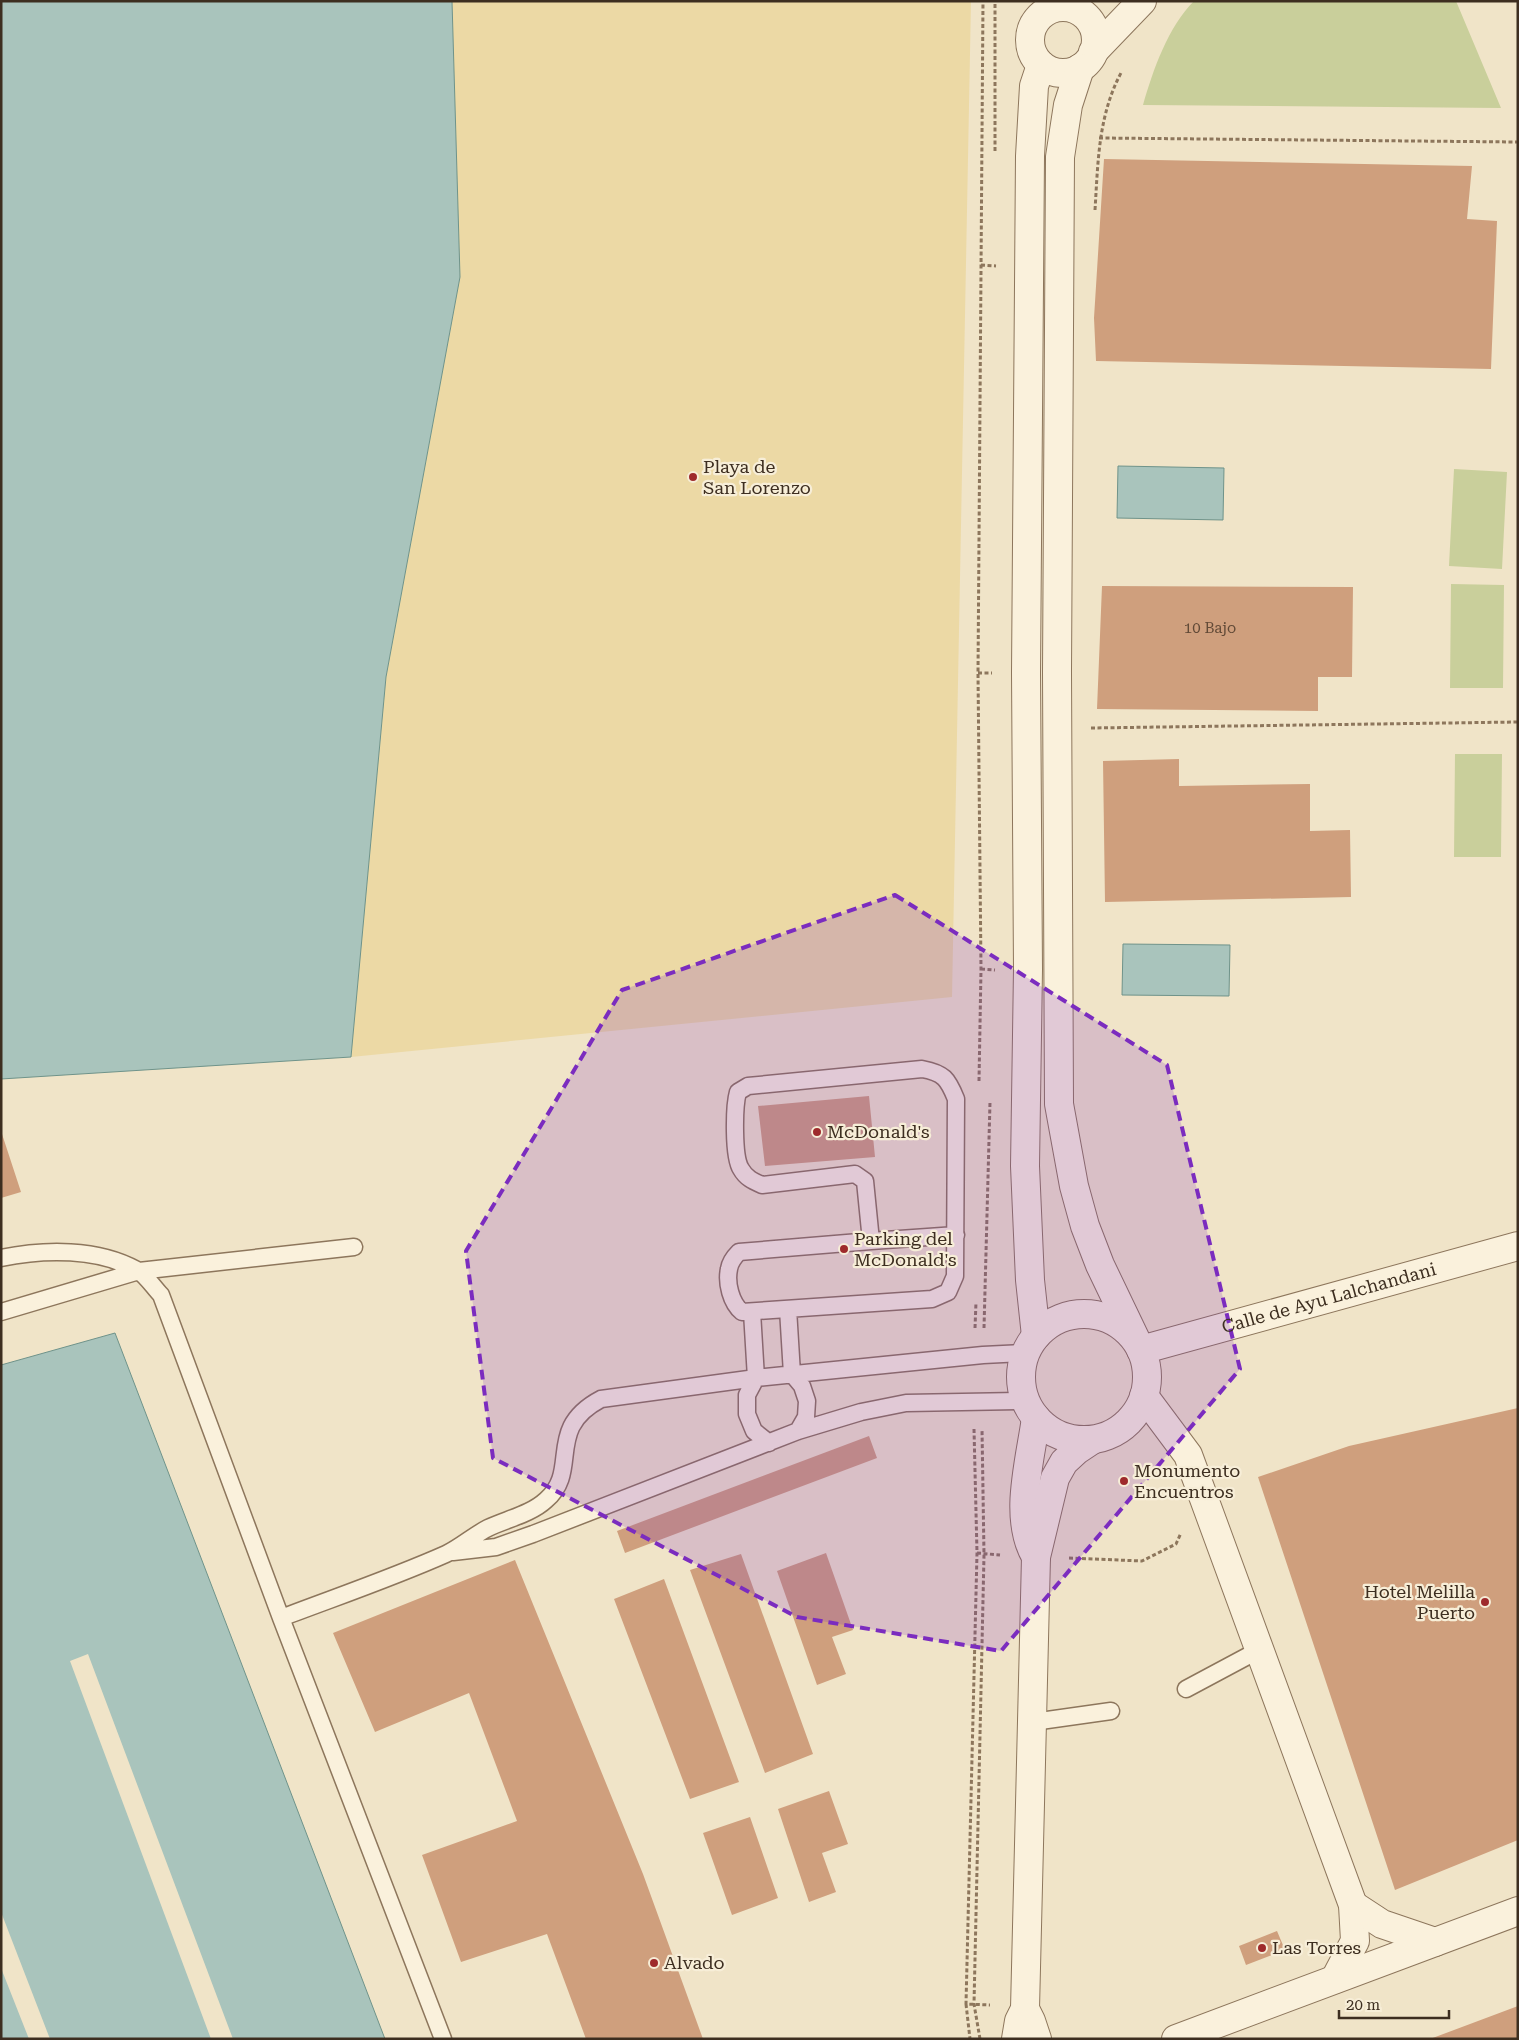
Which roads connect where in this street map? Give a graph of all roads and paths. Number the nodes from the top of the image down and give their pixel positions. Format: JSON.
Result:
{"nodes":[{"id":1,"x":983,"y":1,"type":"edge"},
{"id":2,"x":995,"y":1,"type":"edge"},
{"id":3,"x":1030,"y":1,"type":"edge"},
{"id":4,"x":1142,"y":1,"type":"edge"},
{"id":5,"x":1080,"y":6,"type":"edge"},
{"id":6,"x":1030,"y":34,"type":"junction"},
{"id":7,"x":1087,"y":60,"type":"junction"},
{"id":8,"x":1041,"y":64,"type":"junction"},
{"id":9,"x":1099,"y":138,"type":"dead end"},
{"id":10,"x":1518,"y":142,"type":"edge"},
{"id":11,"x":995,"y":158,"type":"dead end"},
{"id":12,"x":994,"y":256,"type":"dead end"},
{"id":13,"x":994,"y":276,"type":"dead end"},
{"id":14,"x":994,"y":673,"type":"dead end"},
{"id":15,"x":994,"y":682,"type":"dead end"},
{"id":16,"x":1518,"y":722,"type":"edge"},
{"id":17,"x":1089,"y":728,"type":"dead end"},
{"id":18,"x":994,"y":960,"type":"dead end"},
{"id":19,"x":994,"y":979,"type":"dead end"},
{"id":20,"x":979,"y":1088,"type":"dead end"},
{"id":21,"x":990,"y":1098,"type":"dead end"},
{"id":22,"x":956,"y":1235,"type":"junction"},
{"id":23,"x":871,"y":1241,"type":"junction"},
{"id":24,"x":1518,"y":1246,"type":"edge"},
{"id":25,"x":354,"y":1247,"type":"dead end"},
{"id":26,"x":1,"y":1258,"type":"edge"},
{"id":27,"x":139,"y":1271,"type":"junction"},
{"id":28,"x":976,"y":1296,"type":"dead end"},
{"id":29,"x":788,"y":1309,"type":"junction"},
{"id":30,"x":1,"y":1312,"type":"edge"},
{"id":31,"x":752,"y":1312,"type":"junction"},
{"id":32,"x":1030,"y":1345,"type":"junction"},
{"id":33,"x":1138,"y":1345,"type":"junction"},
{"id":34,"x":979,"y":1355,"type":"junction"},
{"id":35,"x":792,"y":1374,"type":"junction"},
{"id":36,"x":756,"y":1378,"type":"junction"},
{"id":37,"x":1144,"y":1396,"type":"junction"},
{"id":38,"x":978,"y":1402,"type":"junction"},
{"id":39,"x":1030,"y":1410,"type":"junction"},
{"id":40,"x":798,"y":1431,"type":"junction"},
{"id":41,"x":1092,"y":1440,"type":"junction"},
{"id":42,"x":769,"y":1443,"type":"junction"},
{"id":43,"x":1184,"y":1527,"type":"dead end"},
{"id":44,"x":448,"y":1553,"type":"junction"},
{"id":45,"x":977,"y":1553,"type":"junction"},
{"id":46,"x":984,"y":1555,"type":"junction"},
{"id":47,"x":1036,"y":1557,"type":"junction"},
{"id":48,"x":281,"y":1618,"type":"junction"},
{"id":49,"x":1259,"y":1650,"type":"junction"},
{"id":50,"x":1186,"y":1690,"type":"dead end"},
{"id":51,"x":1111,"y":1711,"type":"dead end"},
{"id":52,"x":1033,"y":1722,"type":"junction"},
{"id":53,"x":1353,"y":1905,"type":"junction"},
{"id":54,"x":1518,"y":1912,"type":"edge"},
{"id":55,"x":1435,"y":1942,"type":"junction"},
{"id":56,"x":1335,"y":1979,"type":"junction"},
{"id":57,"x":966,"y":2004,"type":"junction"},
{"id":58,"x":974,"y":2004,"type":"junction"},
{"id":59,"x":1025,"y":2009,"type":"junction"},
{"id":60,"x":443,"y":2039,"type":"edge"},
{"id":61,"x":970,"y":2039,"type":"edge"},
{"id":62,"x":980,"y":2039,"type":"edge"},
{"id":63,"x":1016,"y":2039,"type":"edge"},
{"id":64,"x":1037,"y":2039,"type":"edge"},
{"id":65,"x":1176,"y":2039,"type":"edge"}],
"edges":[{"from":1,"to":20,"type":"path"},
{"from":2,"to":11,"type":"path"},
{"from":3,"to":6,"type":"street"},
{"from":4,"to":7,"type":"street"},
{"from":5,"to":6,"type":"street"},
{"from":5,"to":7,"type":"street"},
{"from":6,"to":8,"type":"street"},
{"from":7,"to":8,"type":"street"},
{"from":7,"to":33,"type":"street"},
{"from":8,"to":32,"type":"street"},
{"from":9,"to":10,"type":"path"},
{"from":12,"to":13,"type":"path"},
{"from":14,"to":15,"type":"path"},
{"from":16,"to":17,"type":"path"},
{"from":18,"to":19,"type":"path"},
{"from":21,"to":34,"type":"path"},
{"from":22,"to":23,"type":"lane"},
{"from":22,"to":23,"type":"lane"},
{"from":22,"to":29,"type":"lane"},
{"from":23,"to":31,"type":"lane"},
{"from":24,"to":33,"type":"street","name":"Calle de Ayu Lalchandani"},
{"from":25,"to":27,"type":"lane"},
{"from":26,"to":27,"type":"lane"},
{"from":27,"to":30,"type":"lane"},
{"from":27,"to":48,"type":"lane"},
{"from":28,"to":34,"type":"path"},
{"from":29,"to":31,"type":"lane"},
{"from":29,"to":35,"type":"lane"},
{"from":31,"to":36,"type":"lane"},
{"from":32,"to":33,"type":"street"},
{"from":32,"to":34,"type":"lane"},
{"from":32,"to":39,"type":"street"},
{"from":33,"to":37,"type":"street"},
{"from":34,"to":35,"type":"lane"},
{"from":35,"to":36,"type":"lane"},
{"from":35,"to":40,"type":"lane"},
{"from":36,"to":42,"type":"lane"},
{"from":36,"to":44,"type":"lane"},
{"from":37,"to":41,"type":"street"},
{"from":37,"to":49,"type":"street"},
{"from":38,"to":39,"type":"lane"},
{"from":38,"to":40,"type":"lane"},
{"from":38,"to":45,"type":"path"},
{"from":38,"to":46,"type":"path"},
{"from":39,"to":41,"type":"street"},
{"from":39,"to":47,"type":"street"},
{"from":40,"to":42,"type":"lane"},
{"from":41,"to":47,"type":"street"},
{"from":42,"to":44,"type":"lane"},
{"from":43,"to":47,"type":"path"},
{"from":44,"to":48,"type":"lane"},
{"from":45,"to":46,"type":"path"},
{"from":45,"to":57,"type":"path"},
{"from":46,"to":47,"type":"path"},
{"from":46,"to":58,"type":"path"},
{"from":47,"to":52,"type":"street"},
{"from":48,"to":60,"type":"lane"},
{"from":49,"to":50,"type":"lane"},
{"from":49,"to":53,"type":"street"},
{"from":51,"to":52,"type":"lane"},
{"from":52,"to":59,"type":"street"},
{"from":53,"to":55,"type":"street"},
{"from":53,"to":56,"type":"street"},
{"from":54,"to":55,"type":"street"},
{"from":55,"to":56,"type":"street"},
{"from":56,"to":65,"type":"street"},
{"from":57,"to":58,"type":"path"},
{"from":57,"to":61,"type":"path"},
{"from":58,"to":59,"type":"path"},
{"from":58,"to":62,"type":"path"},
{"from":59,"to":63,"type":"street"},
{"from":59,"to":64,"type":"street"}]}
